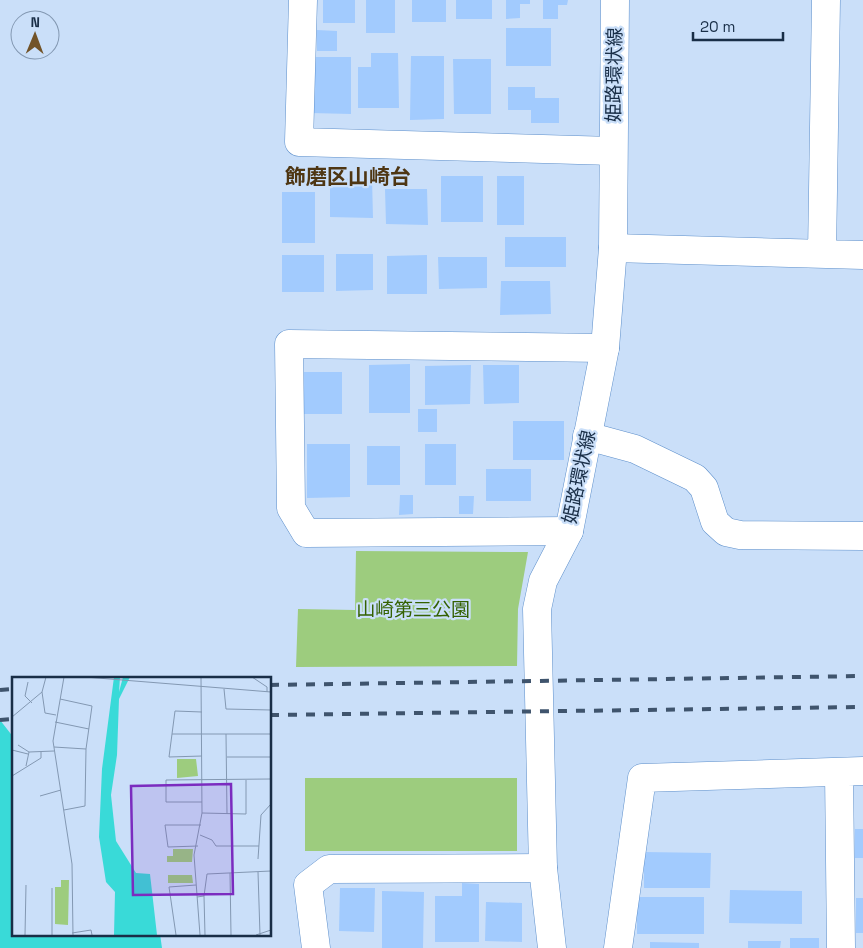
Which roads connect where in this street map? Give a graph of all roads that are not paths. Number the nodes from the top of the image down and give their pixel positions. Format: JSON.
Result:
{"nodes":[{"id":1,"x":303,"y":0,"type":"edge"},
{"id":2,"x":615,"y":0,"type":"edge"},
{"id":3,"x":826,"y":0,"type":"edge"},
{"id":4,"x":613,"y":151,"type":"junction"},
{"id":5,"x":613,"y":248,"type":"junction"},
{"id":6,"x":822,"y":254,"type":"junction"},
{"id":7,"x":863,"y":255,"type":"edge"},
{"id":8,"x":606,"y":348,"type":"junction"},
{"id":9,"x":588,"y":436,"type":"junction"},
{"id":10,"x":569,"y":531,"type":"junction"},
{"id":11,"x":863,"y":536,"type":"edge"},
{"id":12,"x":851,"y":771,"type":"edge"},
{"id":13,"x":542,"y":868,"type":"junction"},
{"id":14,"x":316,"y":948,"type":"edge"},
{"id":15,"x":552,"y":948,"type":"edge"},
{"id":16,"x":618,"y":948,"type":"edge"},
{"id":17,"x":841,"y":948,"type":"edge"}],
"edges":[{"from":1,"to":4,"type":"street"},
{"from":2,"to":4,"type":"street","name":"姫路環状線"},
{"from":3,"to":6,"type":"street"},
{"from":4,"to":5,"type":"street","name":"姫路環状線"},
{"from":5,"to":6,"type":"street"},
{"from":5,"to":8,"type":"street","name":"姫路環状線"},
{"from":6,"to":7,"type":"street"},
{"from":8,"to":9,"type":"street","name":"姫路環状線"},
{"from":8,"to":10,"type":"street"},
{"from":9,"to":10,"type":"street","name":"姫路環状線"},
{"from":9,"to":11,"type":"street"},
{"from":10,"to":13,"type":"street","name":"姫路環状線"},
{"from":12,"to":16,"type":"street"},
{"from":12,"to":17,"type":"street"},
{"from":13,"to":14,"type":"street"},
{"from":13,"to":15,"type":"street","name":"姫路環状線"}]}
